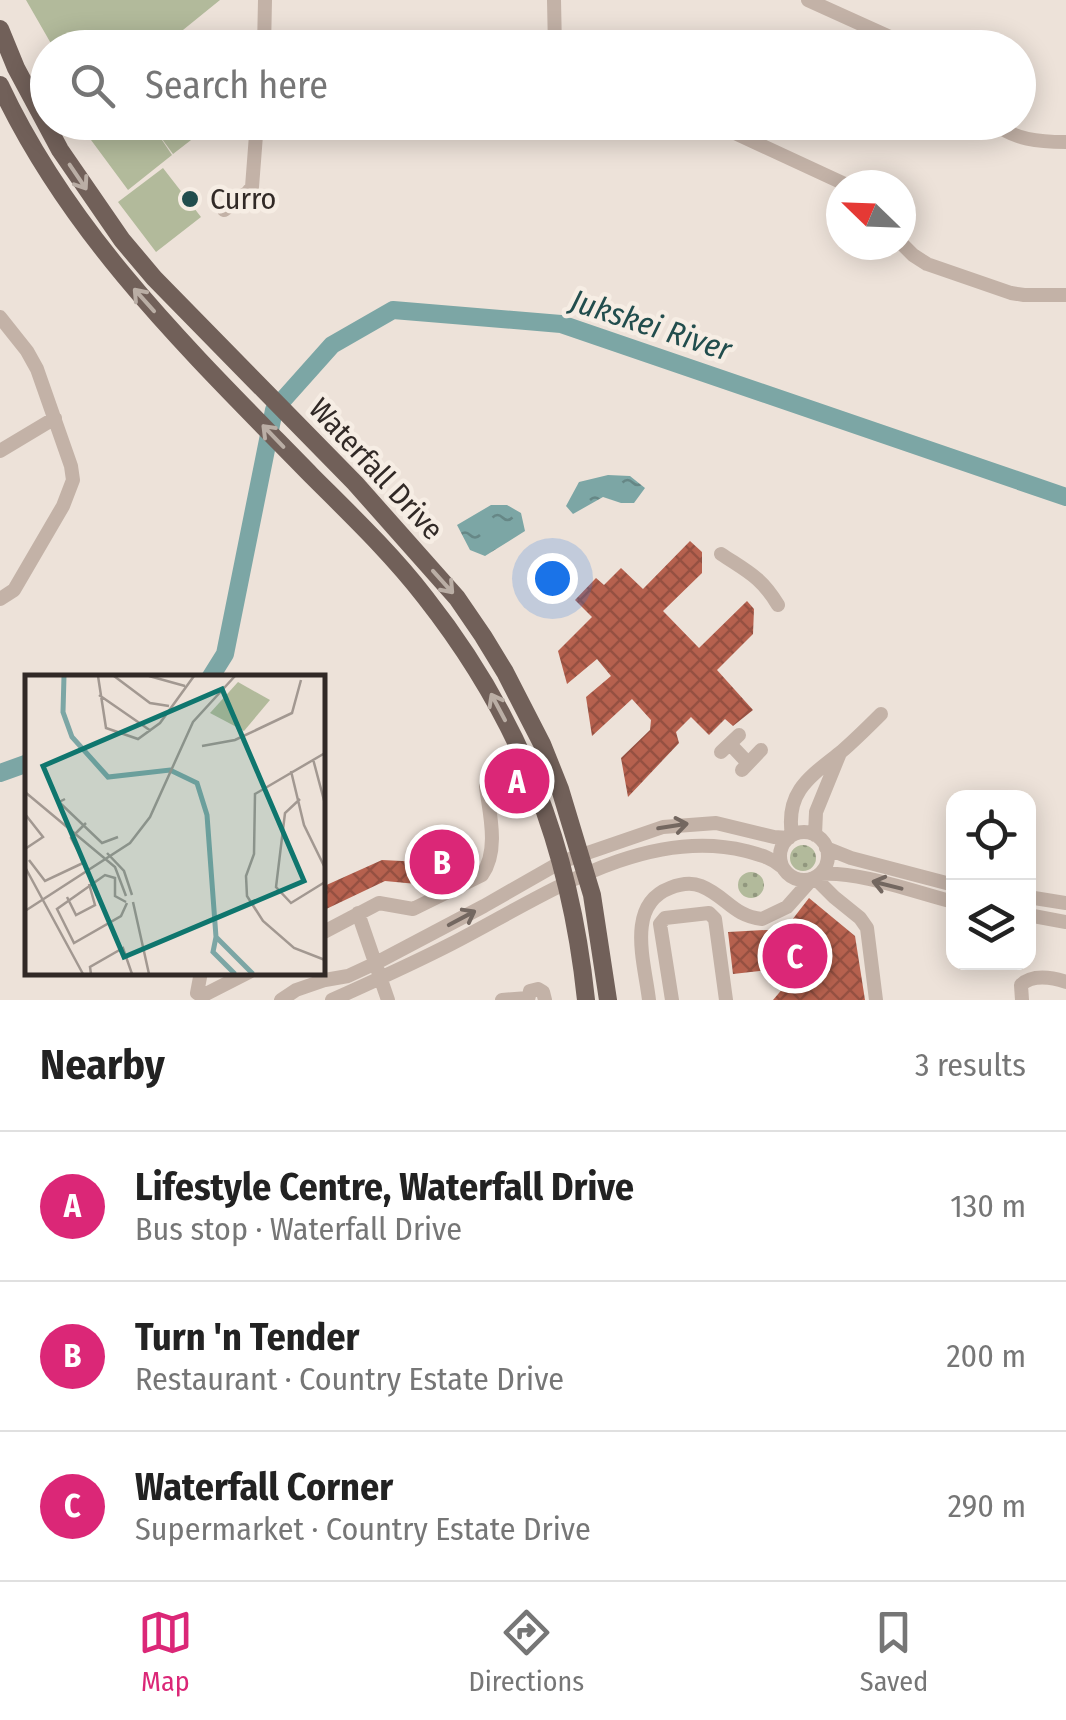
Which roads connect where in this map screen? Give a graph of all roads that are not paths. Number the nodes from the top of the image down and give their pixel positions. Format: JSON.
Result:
{"nodes":[{"id":1,"x":265,"y":0,"type":"edge"},
{"id":2,"x":554,"y":0,"type":"edge"},
{"id":3,"x":808,"y":0,"type":"edge"},
{"id":4,"x":0,"y":30,"type":"edge"},
{"id":5,"x":264,"y":30,"type":"edge"},
{"id":6,"x":555,"y":30,"type":"edge"},
{"id":7,"x":874,"y":30,"type":"edge"},
{"id":8,"x":0,"y":85,"type":"edge"},
{"id":9,"x":30,"y":95,"type":"edge"},
{"id":10,"x":54,"y":140,"type":"edge"},
{"id":11,"x":256,"y":140,"type":"edge"},
{"id":12,"x":751,"y":140,"type":"edge"},
{"id":13,"x":1031,"y":140,"type":"edge"},
{"id":14,"x":1066,"y":142,"type":"edge"},
{"id":15,"x":826,"y":174,"type":"edge"},
{"id":16,"x":224,"y":210,"type":"dead end"},
{"id":17,"x":916,"y":257,"type":"edge"},
{"id":18,"x":1066,"y":295,"type":"edge"},
{"id":19,"x":0,"y":317,"type":"edge"},
{"id":20,"x":55,"y":418,"type":"junction"},
{"id":21,"x":0,"y":451,"type":"edge"},
{"id":22,"x":721,"y":554,"type":"dead end"},
{"id":23,"x":0,"y":600,"type":"edge"},
{"id":24,"x":778,"y":605,"type":"dead end"},
{"id":25,"x":881,"y":714,"type":"dead end"},
{"id":26,"x":730,"y":743,"type":"dead end"},
{"id":27,"x":762,"y":750,"type":"dead end"},
{"id":28,"x":835,"y":759,"type":"junction"},
{"id":29,"x":486,"y":788,"type":"dead end"},
{"id":30,"x":790,"y":832,"type":"junction"},
{"id":31,"x":812,"y":834,"type":"junction"},
{"id":32,"x":826,"y":848,"type":"junction"},
{"id":33,"x":570,"y":858,"type":"junction"},
{"id":34,"x":784,"y":870,"type":"junction"},
{"id":35,"x":586,"y":876,"type":"junction"},
{"id":36,"x":815,"y":877,"type":"junction"},
{"id":37,"x":946,"y":882,"type":"edge"},
{"id":38,"x":566,"y":884,"type":"junction"},
{"id":39,"x":1036,"y":898,"type":"edge"},
{"id":40,"x":946,"y":900,"type":"edge"},
{"id":41,"x":1066,"y":904,"type":"edge"},
{"id":42,"x":787,"y":907,"type":"junction"},
{"id":43,"x":358,"y":913,"type":"junction"},
{"id":44,"x":1036,"y":917,"type":"edge"},
{"id":45,"x":1066,"y":922,"type":"edge"},
{"id":46,"x":325,"y":931,"type":"edge"},
{"id":47,"x":376,"y":963,"type":"junction"},
{"id":48,"x":199,"y":975,"type":"edge"},
{"id":49,"x":243,"y":975,"type":"edge"},
{"id":50,"x":381,"y":979,"type":"junction"},
{"id":51,"x":1066,"y":982,"type":"edge"},
{"id":52,"x":528,"y":999,"type":"edge"},
{"id":53,"x":281,"y":1000,"type":"edge"},
{"id":54,"x":332,"y":1000,"type":"edge"},
{"id":55,"x":388,"y":1000,"type":"edge"},
{"id":56,"x":502,"y":1000,"type":"edge"},
{"id":57,"x":545,"y":1000,"type":"edge"},
{"id":58,"x":586,"y":1000,"type":"edge"},
{"id":59,"x":608,"y":1000,"type":"edge"},
{"id":60,"x":649,"y":1000,"type":"edge"},
{"id":61,"x":672,"y":1000,"type":"edge"},
{"id":62,"x":726,"y":1000,"type":"edge"},
{"id":63,"x":876,"y":1000,"type":"edge"},
{"id":64,"x":1022,"y":1000,"type":"edge"}],
"edges":[{"from":1,"to":5,"type":"street"},
{"from":2,"to":6,"type":"street"},
{"from":3,"to":7,"type":"street"},
{"from":4,"to":9,"type":"main road","name":"Waterfall Drive","one_way":true},
{"from":33,"to":8,"type":"main road","name":"Waterfall Drive","one_way":true},
{"from":10,"to":33,"type":"main road","name":"Waterfall Drive","one_way":true},
{"from":11,"to":16,"type":"street"},
{"from":12,"to":15,"type":"street"},
{"from":13,"to":14,"type":"street"},
{"from":17,"to":18,"type":"street"},
{"from":19,"to":20,"type":"street"},
{"from":20,"to":21,"type":"street"},
{"from":20,"to":23,"type":"street"},
{"from":22,"to":24,"type":"street"},
{"from":25,"to":28,"type":"street"},
{"from":26,"to":27,"type":"street"},
{"from":28,"to":30,"type":"street"},
{"from":28,"to":31,"type":"street"},
{"from":29,"to":43,"type":"street"},
{"from":30,"to":31,"type":"street"},
{"from":33,"to":30,"type":"street","one_way":true},
{"from":30,"to":34,"type":"street"},
{"from":31,"to":32,"type":"street"},
{"from":32,"to":36,"type":"street"},
{"from":32,"to":37,"type":"street"},
{"from":33,"to":35,"type":"main road","name":"Waterfall Drive"},
{"from":33,"to":38,"type":"main road","name":"Waterfall Drive"},
{"from":47,"to":33,"type":"street","one_way":true},
{"from":34,"to":35,"type":"street"},
{"from":34,"to":36,"type":"street"},
{"from":34,"to":42,"type":"street"},
{"from":35,"to":38,"type":"street"},
{"from":35,"to":59,"type":"main road","name":"Waterfall Drive"},
{"from":40,"to":36,"type":"street","one_way":true},
{"from":36,"to":42,"type":"street"},
{"from":36,"to":63,"type":"street"},
{"from":38,"to":50,"type":"street"},
{"from":38,"to":58,"type":"main road","name":"Waterfall Drive"},
{"from":39,"to":41,"type":"street"},
{"from":42,"to":60,"type":"street"},
{"from":43,"to":46,"type":"street"},
{"from":43,"to":47,"type":"street"},
{"from":44,"to":45,"type":"street"},
{"from":47,"to":50,"type":"street"},
{"from":47,"to":53,"type":"street"},
{"from":48,"to":49,"type":"street"},
{"from":50,"to":54,"type":"street"},
{"from":50,"to":55,"type":"street"},
{"from":51,"to":64,"type":"street"},
{"from":52,"to":56,"type":"street"},
{"from":52,"to":57,"type":"street"},
{"from":61,"to":62,"type":"street"}]}
